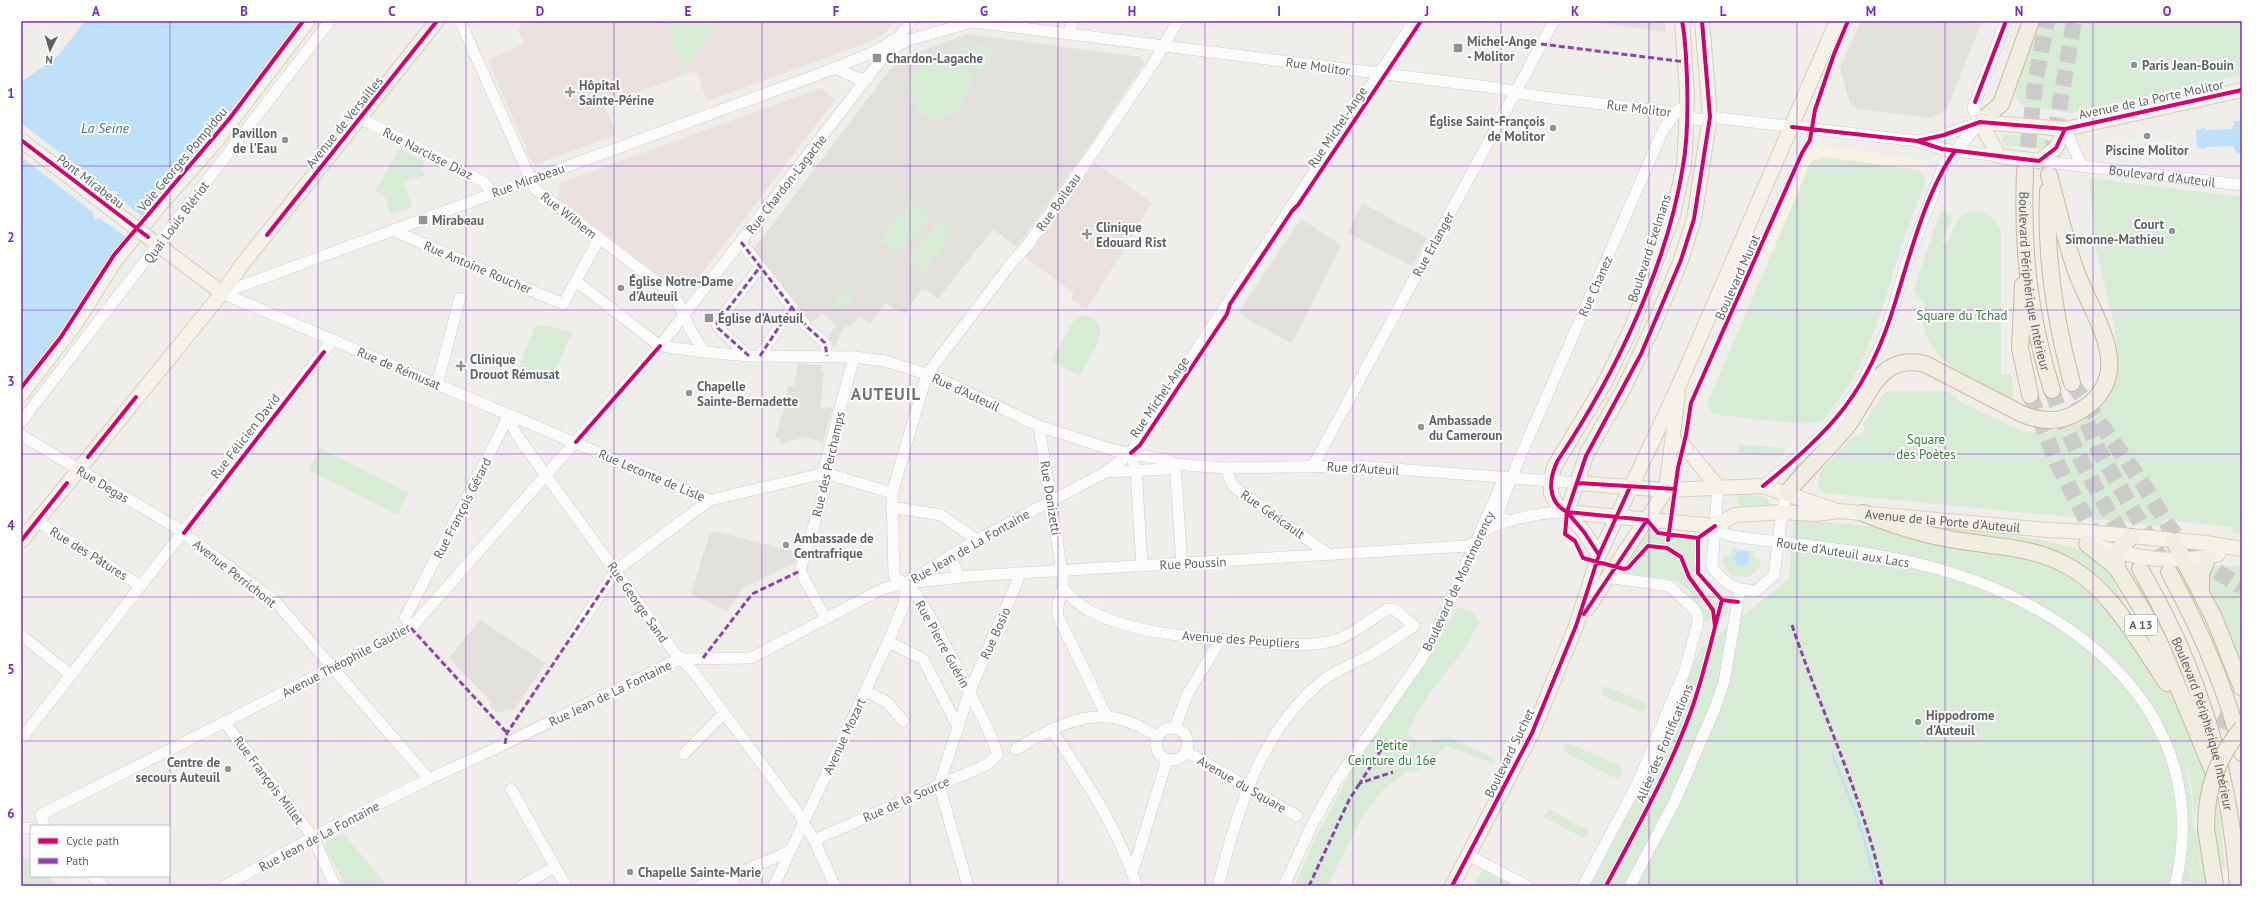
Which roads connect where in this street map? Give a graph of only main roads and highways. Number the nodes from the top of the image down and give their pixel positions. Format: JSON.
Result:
{"nodes":[{"id":1,"x":308,"y":21,"type":"edge"},
{"id":2,"x":437,"y":21,"type":"edge"},
{"id":3,"x":1682,"y":21,"type":"edge"},
{"id":4,"x":1702,"y":21,"type":"edge"},
{"id":5,"x":1836,"y":21,"type":"edge"},
{"id":6,"x":2031,"y":21,"type":"edge"},
{"id":7,"x":2242,"y":90,"type":"edge"},
{"id":8,"x":1980,"y":122,"type":"junction"},
{"id":9,"x":2065,"y":129,"type":"junction"},
{"id":10,"x":21,"y":140,"type":"edge"},
{"id":11,"x":2025,"y":171,"type":"tunnel mouth"},
{"id":12,"x":2025,"y":260,"type":"junction"},
{"id":13,"x":222,"y":293,"type":"junction"},
{"id":14,"x":2072,"y":383,"type":"tunnel mouth"},
{"id":15,"x":1679,"y":386,"type":"junction"},
{"id":16,"x":2052,"y":390,"type":"tunnel mouth"},
{"id":17,"x":21,"y":395,"type":"edge"},
{"id":18,"x":2030,"y":395,"type":"tunnel mouth"},
{"id":19,"x":1673,"y":442,"type":"junction"},
{"id":20,"x":1578,"y":483,"type":"junction"},
{"id":21,"x":1630,"y":487,"type":"junction"},
{"id":22,"x":1718,"y":487,"type":"junction"},
{"id":23,"x":1666,"y":490,"type":"junction"},
{"id":24,"x":1787,"y":493,"type":"junction"},
{"id":25,"x":1838,"y":511,"type":"junction"},
{"id":26,"x":1567,"y":512,"type":"junction"},
{"id":27,"x":1863,"y":513,"type":"junction"},
{"id":28,"x":1616,"y":517,"type":"junction"},
{"id":29,"x":1647,"y":520,"type":"junction"},
{"id":30,"x":2048,"y":530,"type":"junction"},
{"id":31,"x":1609,"y":533,"type":"junction"},
{"id":32,"x":2131,"y":537,"type":"junction"},
{"id":33,"x":21,"y":541,"type":"edge"},
{"id":34,"x":2174,"y":541,"type":"junction"},
{"id":35,"x":2087,"y":544,"type":"joint"},
{"id":36,"x":2240,"y":549,"type":"edge"},
{"id":37,"x":1599,"y":555,"type":"junction"},
{"id":38,"x":2208,"y":557,"type":"junction"},
{"id":39,"x":2184,"y":560,"type":"junction"},
{"id":40,"x":2115,"y":563,"type":"junction"},
{"id":41,"x":2140,"y":569,"type":"dead end"},
{"id":42,"x":2169,"y":572,"type":"tunnel mouth"},
{"id":43,"x":1607,"y":577,"type":"junction"},
{"id":44,"x":2201,"y":590,"type":"junction"},
{"id":45,"x":1576,"y":626,"type":"junction"},
{"id":46,"x":2242,"y":688,"type":"edge"},
{"id":47,"x":2242,"y":728,"type":"edge"},
{"id":48,"x":2242,"y":753,"type":"edge"},
{"id":49,"x":2233,"y":839,"type":"junction"},
{"id":50,"x":1452,"y":886,"type":"edge"},
{"id":51,"x":2215,"y":886,"type":"edge"},
{"id":52,"x":2238,"y":886,"type":"edge"}],
"edges":[{"from":1,"to":17,"type":"main road","name":"Voie Georges Pompidou"},
{"from":2,"to":13,"type":"main road","name":"Avenue de Versailles"},
{"from":3,"to":26,"type":"main road","name":"Boulevard Exelmans"},
{"from":4,"to":20,"type":"main road"},
{"from":5,"to":15,"type":"main road","name":"Boulevard Murat"},
{"from":6,"to":8,"type":"highway"},
{"from":7,"to":9,"type":"main road","name":"Avenue de la Porte Molitor"},
{"from":8,"to":9,"type":"main road"},
{"from":8,"to":9,"type":"main road","name":"Boulevard d'Auteuil"},
{"from":10,"to":13,"type":"main road","name":"Pont Mirabeau","bridge":true},
{"from":11,"to":12,"type":"highway","name":"Boulevard Périphérique Intérieur"},
{"from":12,"to":16,"type":"highway","name":"Boulevard Périphérique Intérieur"},
{"from":12,"to":18,"type":"highway"},
{"from":13,"to":33,"type":"main road","name":"Avenue de Versailles"},
{"from":14,"to":24,"type":"highway"},
{"from":15,"to":19,"type":"main road","name":"Boulevard Murat"},
{"from":15,"to":21,"type":"main road","name":"Boulevard Murat"},
{"from":19,"to":22,"type":"main road"},
{"from":19,"to":23,"type":"main road","name":"Boulevard Murat"},
{"from":20,"to":21,"type":"main road","name":"Avenue de la Porte d'Auteuil"},
{"from":20,"to":26,"type":"main road"},
{"from":21,"to":23,"type":"main road","name":"Avenue de la Porte d'Auteuil"},
{"from":21,"to":28,"type":"main road","name":"Boulevard Suchet"},
{"from":22,"to":23,"type":"main road","name":"Avenue de la Porte d'Auteuil"},
{"from":22,"to":24,"type":"main road","name":"Avenue de la Porte d'Auteuil"},
{"from":23,"to":29,"type":"main road","name":"Boulevard Suchet"},
{"from":24,"to":25,"type":"main road","name":"Avenue de la Porte d'Auteuil"},
{"from":25,"to":27,"type":"main road","name":"Avenue de la Porte d'Auteuil"},
{"from":25,"to":29,"type":"main road","name":"Avenue de la Porte d'Auteuil"},
{"from":26,"to":28,"type":"main road"},
{"from":26,"to":37,"type":"main road"},
{"from":27,"to":30,"type":"main road","name":"Avenue de la Porte d'Auteuil"},
{"from":27,"to":40,"type":"highway","number":"A 13"},
{"from":28,"to":29,"type":"main road"},
{"from":28,"to":31,"type":"main road","name":"Boulevard Suchet"},
{"from":29,"to":43,"type":"main road","name":"Boulevard Suchet"},
{"from":30,"to":32,"type":"main road","name":"Avenue de la Porte d'Auteuil"},
{"from":30,"to":35,"type":"main road","name":"Avenue de la Porte d'Auteuil"},
{"from":31,"to":37,"type":"main road","name":"Boulevard Suchet"},
{"from":31,"to":43,"type":"main road"},
{"from":32,"to":34,"type":"main road","name":"Avenue de la Porte d'Auteuil"},
{"from":32,"to":40,"type":"highway"},
{"from":34,"to":36,"type":"main road","name":"Avenue de la Porte d'Auteuil"},
{"from":34,"to":39,"type":"highway"},
{"from":35,"to":40,"type":"highway"},
{"from":36,"to":38,"type":"main road","name":"Avenue de la Porte d'Auteuil"},
{"from":37,"to":45,"type":"main road","name":"Boulevard Suchet"},
{"from":38,"to":39,"type":"main road","name":"Avenue de la Porte d'Auteuil"},
{"from":38,"to":44,"type":"highway"},
{"from":39,"to":40,"type":"main road","name":"Avenue de la Porte d'Auteuil"},
{"from":39,"to":44,"type":"highway"},
{"from":40,"to":49,"type":"highway"},
{"from":41,"to":49,"type":"highway","name":"Boulevard Périphérique Intérieur"},
{"from":42,"to":48,"type":"highway"},
{"from":43,"to":45,"type":"main road","name":"Boulevard Suchet"},
{"from":44,"to":46,"type":"highway"},
{"from":45,"to":50,"type":"main road","name":"Boulevard Suchet"},
{"from":47,"to":51,"type":"highway","bridge":true},
{"from":49,"to":52,"type":"highway","name":"Boulevard Périphérique Intérieur"}]}
